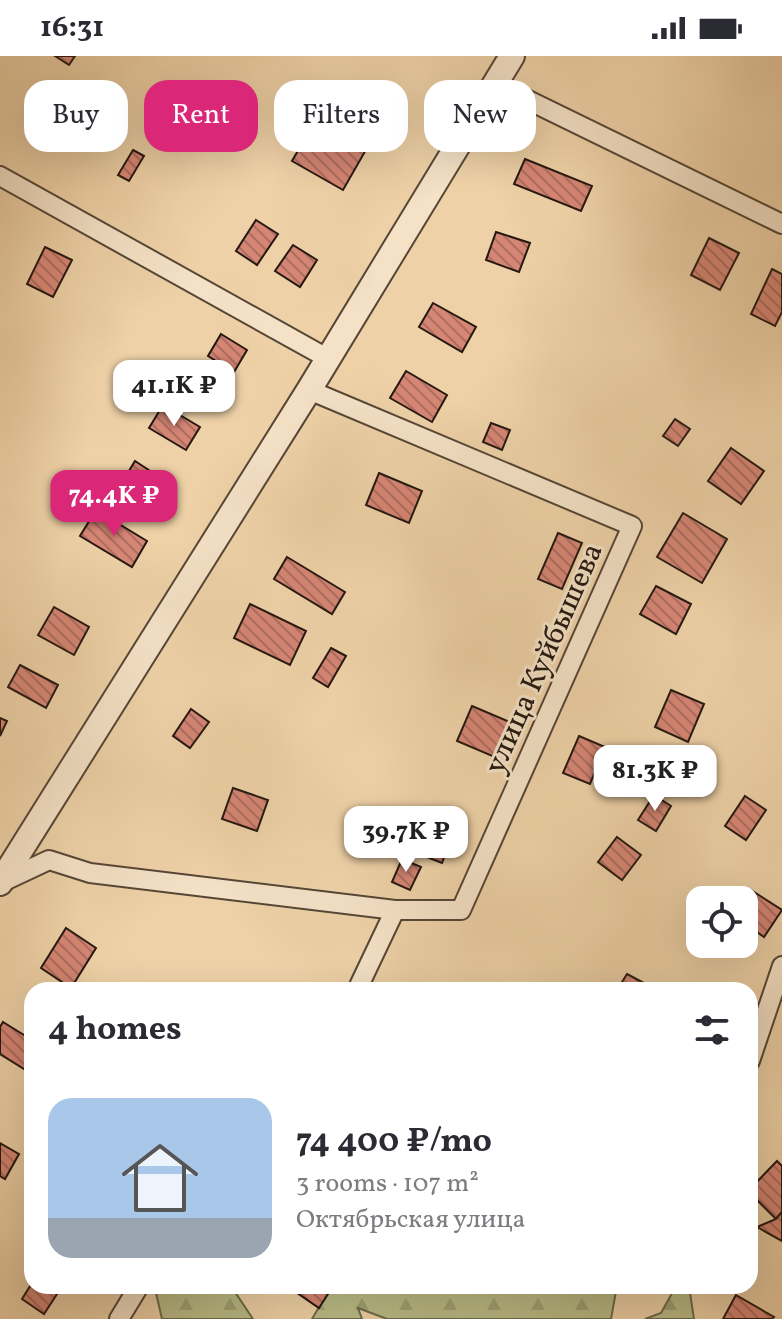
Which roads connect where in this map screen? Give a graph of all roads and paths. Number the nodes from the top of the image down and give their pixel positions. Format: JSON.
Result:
{"nodes":[{"id":1,"x":512,"y":56,"type":"edge"},
{"id":2,"x":497,"y":80,"type":"edge"},
{"id":3,"x":536,"y":104,"type":"edge"},
{"id":4,"x":453,"y":152,"type":"edge"},
{"id":5,"x":0,"y":176,"type":"edge"},
{"id":6,"x":782,"y":224,"type":"edge"},
{"id":7,"x":327,"y":358,"type":"junction"},
{"id":8,"x":309,"y":390,"type":"junction"},
{"id":9,"x":0,"y":883,"type":"edge"},
{"id":10,"x":395,"y":910,"type":"junction"},
{"id":11,"x":782,"y":966,"type":"edge"},
{"id":12,"x":361,"y":982,"type":"edge"},
{"id":13,"x":758,"y":1037,"type":"edge"},
{"id":14,"x":134,"y":1294,"type":"edge"},
{"id":15,"x":119,"y":1319,"type":"edge"}],
"edges":[{"from":1,"to":2,"type":"street"},
{"from":3,"to":6,"type":"street"},
{"from":4,"to":7,"type":"street"},
{"from":5,"to":7,"type":"street"},
{"from":7,"to":8,"type":"street"},
{"from":8,"to":9,"type":"street"},
{"from":8,"to":10,"type":"street","name":"улица Куйбышева"},
{"from":9,"to":10,"type":"street","name":"улица Куйбышева"},
{"from":10,"to":12,"type":"street"},
{"from":11,"to":13,"type":"street"},
{"from":14,"to":15,"type":"street"}]}
